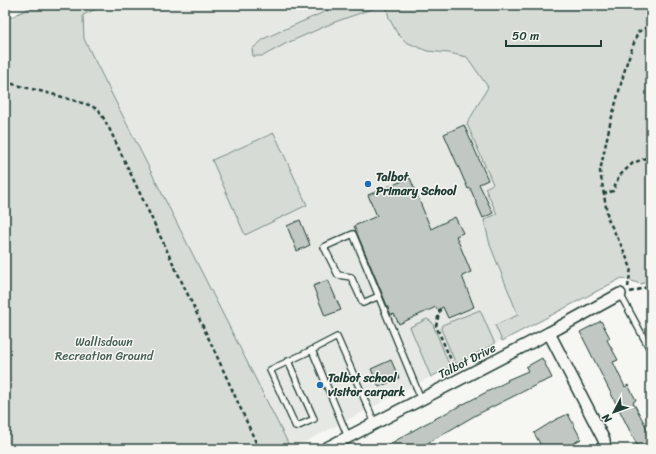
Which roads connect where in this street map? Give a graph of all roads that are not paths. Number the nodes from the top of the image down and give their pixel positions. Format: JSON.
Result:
{"nodes":[{"id":1,"x":620,"y":294,"type":"joint"},
{"id":2,"x":379,"y":296,"type":"junction"},
{"id":3,"x":549,"y":333,"type":"junction"},
{"id":4,"x":312,"y":350,"type":"junction"},
{"id":5,"x":651,"y":351,"type":"edge"},
{"id":6,"x":288,"y":361,"type":"junction"},
{"id":7,"x":421,"y":399,"type":"junction"},
{"id":8,"x":375,"y":423,"type":"junction"},
{"id":9,"x":348,"y":437,"type":"junction"},
{"id":10,"x":325,"y":449,"type":"edge"},
{"id":11,"x":605,"y":449,"type":"edge"}],
"edges":[{"from":1,"to":3,"type":"street","name":"Talbot Drive"},
{"from":1,"to":5,"type":"lane"},
{"from":2,"to":2,"type":"lane"},
{"from":2,"to":7,"type":"lane"},
{"from":3,"to":7,"type":"street","name":"Talbot Drive"},
{"from":3,"to":11,"type":"street"},
{"from":4,"to":6,"type":"lane"},
{"from":4,"to":8,"type":"lane"},
{"from":4,"to":9,"type":"lane"},
{"from":6,"to":6,"type":"lane"},
{"from":7,"to":8,"type":"street","name":"Talbot Drive"},
{"from":8,"to":9,"type":"street","name":"Talbot Drive"},
{"from":9,"to":10,"type":"street","name":"Talbot Drive"}]}
